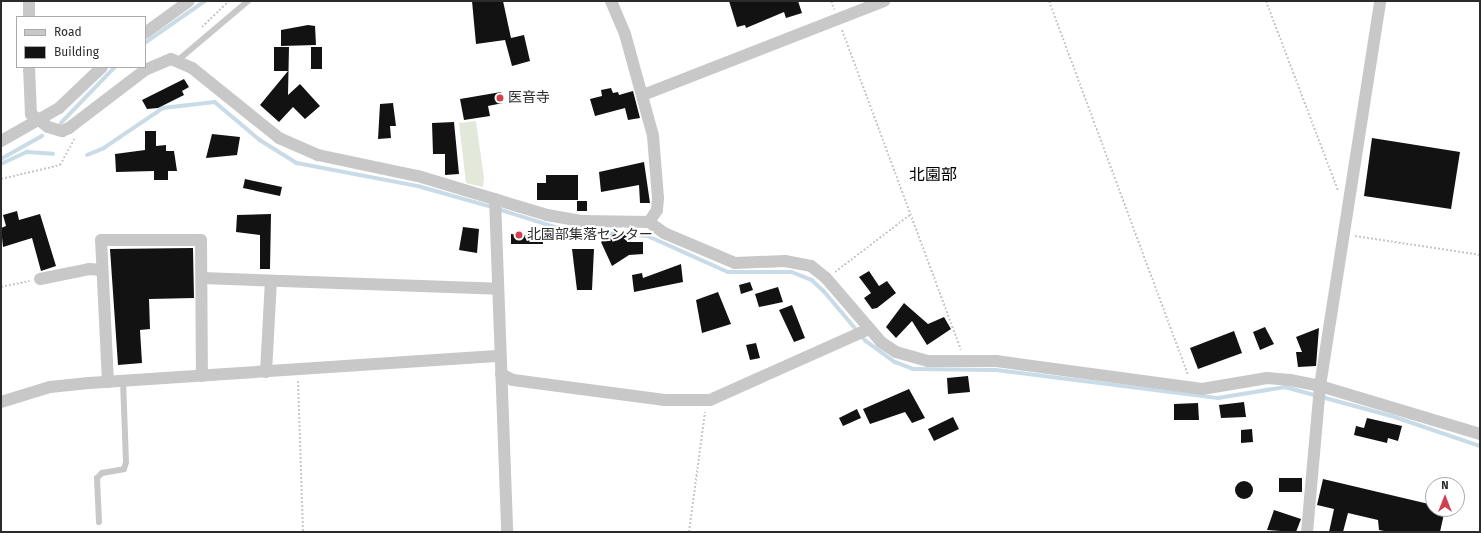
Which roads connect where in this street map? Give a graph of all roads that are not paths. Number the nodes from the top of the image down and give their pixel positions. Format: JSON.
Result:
{"nodes":[{"id":1,"x":29,"y":1,"type":"edge"},
{"id":2,"x":189,"y":1,"type":"edge"},
{"id":3,"x":248,"y":1,"type":"edge"},
{"id":4,"x":611,"y":1,"type":"edge"},
{"id":5,"x":884,"y":1,"type":"edge"},
{"id":6,"x":1380,"y":1,"type":"edge"},
{"id":7,"x":29,"y":16,"type":"edge"},
{"id":8,"x":146,"y":33,"type":"edge"},
{"id":9,"x":177,"y":61,"type":"junction"},
{"id":10,"x":29,"y":68,"type":"edge"},
{"id":11,"x":101,"y":68,"type":"edge"},
{"id":12,"x":643,"y":95,"type":"junction"},
{"id":13,"x":38,"y":122,"type":"junction"},
{"id":14,"x":1,"y":141,"type":"edge"},
{"id":15,"x":495,"y":199,"type":"junction"},
{"id":16,"x":649,"y":222,"type":"junction"},
{"id":17,"x":102,"y":270,"type":"junction"},
{"id":18,"x":202,"y":278,"type":"junction"},
{"id":19,"x":40,"y":279,"type":"road end"},
{"id":20,"x":271,"y":280,"type":"junction"},
{"id":21,"x":498,"y":289,"type":"junction"},
{"id":22,"x":870,"y":329,"type":"junction"},
{"id":23,"x":500,"y":356,"type":"junction"},
{"id":24,"x":266,"y":372,"type":"junction"},
{"id":25,"x":501,"y":374,"type":"junction"},
{"id":26,"x":202,"y":376,"type":"junction"},
{"id":27,"x":123,"y":381,"type":"junction"},
{"id":28,"x":108,"y":382,"type":"junction"},
{"id":29,"x":1320,"y":386,"type":"junction"},
{"id":30,"x":1,"y":402,"type":"edge"},
{"id":31,"x":1480,"y":434,"type":"edge"},
{"id":32,"x":99,"y":522,"type":"dead end"},
{"id":33,"x":508,"y":532,"type":"edge"},
{"id":34,"x":1307,"y":532,"type":"edge"}],
"edges":[{"from":1,"to":7,"type":"street"},
{"from":2,"to":8,"type":"street"},
{"from":3,"to":9,"type":"lane"},
{"from":4,"to":12,"type":"street"},
{"from":5,"to":12,"type":"street"},
{"from":6,"to":29,"type":"street"},
{"from":9,"to":13,"type":"street"},
{"from":9,"to":15,"type":"street"},
{"from":10,"to":13,"type":"street"},
{"from":11,"to":13,"type":"street"},
{"from":12,"to":16,"type":"street"},
{"from":13,"to":14,"type":"street"},
{"from":15,"to":16,"type":"street"},
{"from":15,"to":21,"type":"street"},
{"from":16,"to":22,"type":"street"},
{"from":17,"to":18,"type":"street"},
{"from":17,"to":19,"type":"street"},
{"from":17,"to":28,"type":"street"},
{"from":18,"to":20,"type":"street"},
{"from":18,"to":26,"type":"street"},
{"from":20,"to":21,"type":"street"},
{"from":20,"to":24,"type":"street"},
{"from":21,"to":23,"type":"street"},
{"from":22,"to":25,"type":"street"},
{"from":22,"to":29,"type":"street"},
{"from":23,"to":24,"type":"street"},
{"from":23,"to":25,"type":"street"},
{"from":24,"to":26,"type":"street"},
{"from":25,"to":33,"type":"street"},
{"from":26,"to":27,"type":"street"},
{"from":27,"to":28,"type":"street"},
{"from":27,"to":32,"type":"lane"},
{"from":28,"to":30,"type":"street"},
{"from":29,"to":31,"type":"street"},
{"from":29,"to":34,"type":"street"}]}
